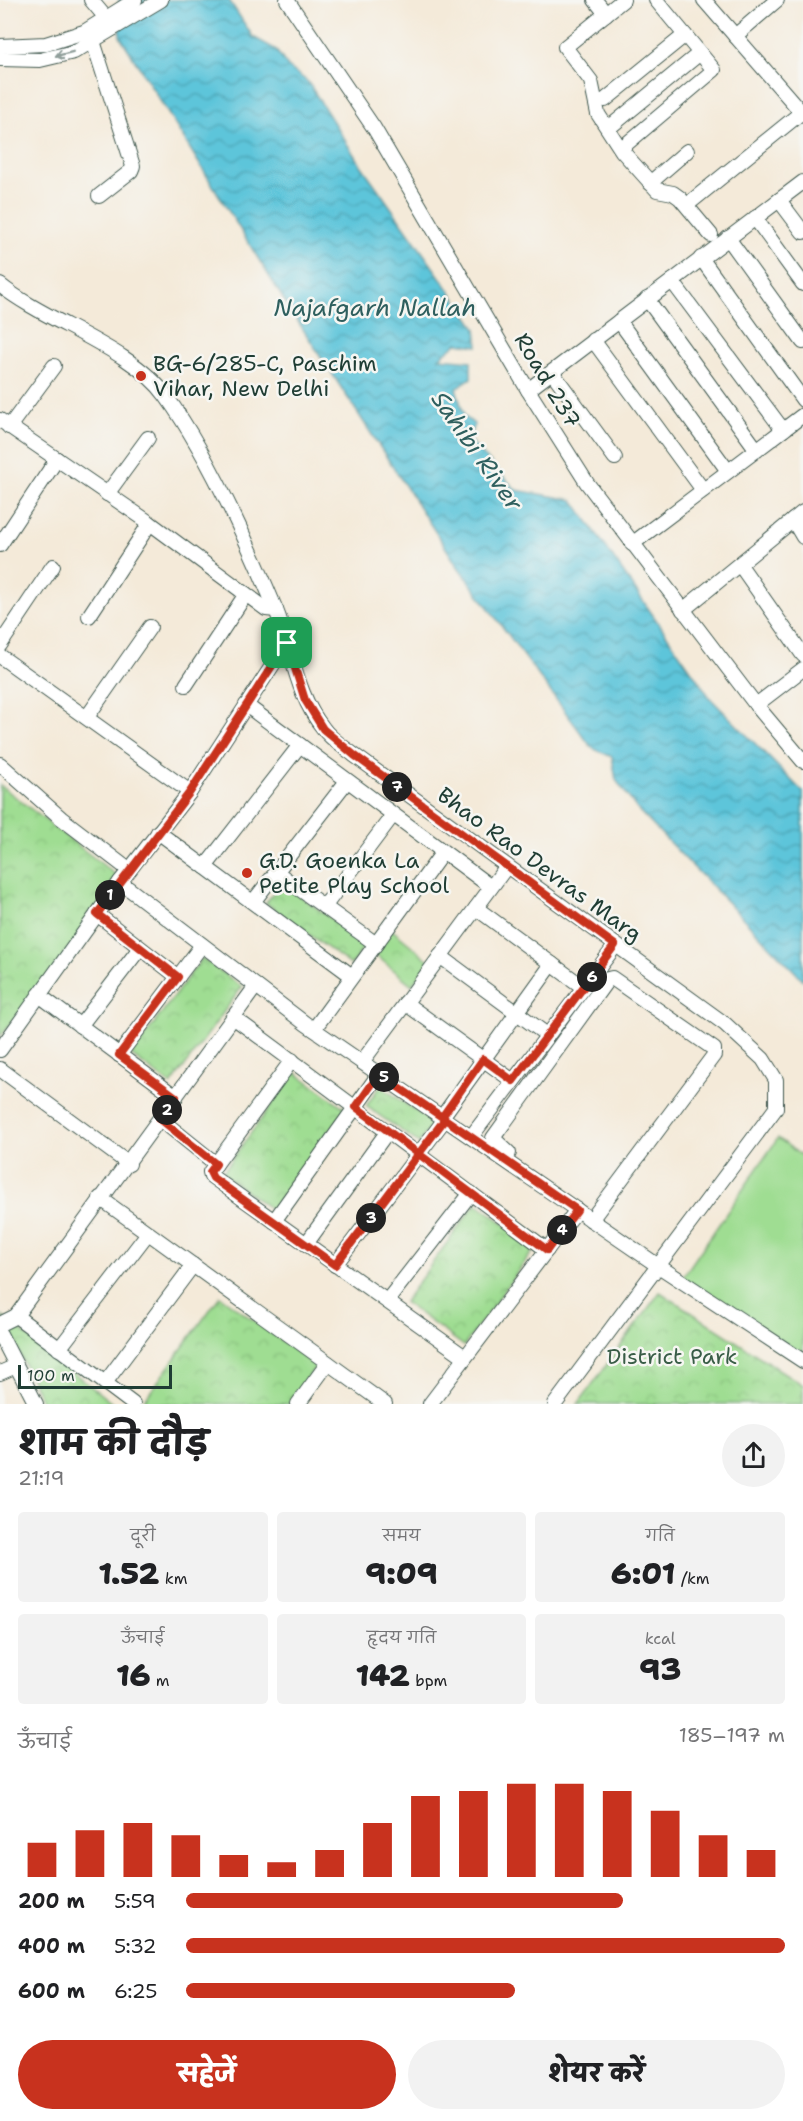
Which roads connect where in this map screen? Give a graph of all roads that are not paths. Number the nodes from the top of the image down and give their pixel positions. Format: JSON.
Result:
{"nodes":[{"id":1,"x":91,"y":0,"type":"edge"},
{"id":2,"x":135,"y":0,"type":"edge"},
{"id":3,"x":161,"y":0,"type":"edge"},
{"id":4,"x":287,"y":0,"type":"edge"},
{"id":5,"x":595,"y":0,"type":"edge"},
{"id":6,"x":623,"y":0,"type":"edge"},
{"id":7,"x":656,"y":0,"type":"edge"},
{"id":8,"x":704,"y":0,"type":"edge"},
{"id":9,"x":777,"y":0,"type":"edge"},
{"id":10,"x":606,"y":14,"type":"junction"},
{"id":11,"x":110,"y":22,"type":"junction"},
{"id":12,"x":685,"y":35,"type":"junction"},
{"id":13,"x":735,"y":36,"type":"junction"},
{"id":14,"x":93,"y":41,"type":"junction"},
{"id":15,"x":0,"y":45,"type":"edge"},
{"id":16,"x":700,"y":53,"type":"junction"},
{"id":17,"x":0,"y":60,"type":"edge"},
{"id":18,"x":605,"y":100,"type":"dead end"},
{"id":19,"x":802,"y":113,"type":"edge"},
{"id":20,"x":610,"y":127,"type":"dead end"},
{"id":21,"x":624,"y":146,"type":"dead end"},
{"id":22,"x":687,"y":151,"type":"dead end"},
{"id":23,"x":803,"y":182,"type":"edge"},
{"id":24,"x":650,"y":183,"type":"junction"},
{"id":25,"x":99,"y":196,"type":"dead end"},
{"id":26,"x":693,"y":200,"type":"dead end"},
{"id":27,"x":779,"y":200,"type":"junction"},
{"id":28,"x":756,"y":218,"type":"junction"},
{"id":29,"x":803,"y":232,"type":"edge"},
{"id":30,"x":711,"y":235,"type":"dead end"},
{"id":31,"x":728,"y":238,"type":"junction"},
{"id":32,"x":701,"y":258,"type":"junction"},
{"id":33,"x":672,"y":281,"type":"junction"},
{"id":34,"x":803,"y":284,"type":"edge"},
{"id":35,"x":0,"y":285,"type":"edge"},
{"id":36,"x":647,"y":299,"type":"junction"},
{"id":37,"x":619,"y":321,"type":"junction"},
{"id":38,"x":593,"y":340,"type":"junction"},
{"id":39,"x":803,"y":342,"type":"edge"},
{"id":40,"x":54,"y":366,"type":"dead end"},
{"id":41,"x":552,"y":372,"type":"junction"},
{"id":42,"x":528,"y":390,"type":"junction"},
{"id":43,"x":803,"y":399,"type":"edge"},
{"id":44,"x":803,"y":415,"type":"edge"},
{"id":45,"x":5,"y":423,"type":"edge"},
{"id":46,"x":783,"y":430,"type":"junction"},
{"id":47,"x":148,"y":438,"type":"dead end"},
{"id":48,"x":757,"y":450,"type":"junction"},
{"id":49,"x":615,"y":458,"type":"dead end"},
{"id":50,"x":57,"y":459,"type":"junction"},
{"id":51,"x":728,"y":471,"type":"junction"},
{"id":52,"x":703,"y":490,"type":"junction"},
{"id":53,"x":107,"y":494,"type":"junction"},
{"id":54,"x":798,"y":516,"type":"edge"},
{"id":55,"x":150,"y":523,"type":"junction"},
{"id":56,"x":803,"y":537,"type":"edge"},
{"id":57,"x":632,"y":544,"type":"junction"},
{"id":58,"x":0,"y":545,"type":"edge"},
{"id":59,"x":740,"y":565,"type":"junction"},
{"id":60,"x":53,"y":566,"type":"dead end"},
{"id":61,"x":246,"y":594,"type":"junction"},
{"id":62,"x":276,"y":609,"type":"junction"},
{"id":63,"x":683,"y":610,"type":"junction"},
{"id":64,"x":89,"y":616,"type":"dead end"},
{"id":65,"x":150,"y":627,"type":"dead end"},
{"id":66,"x":287,"y":643,"type":"junction"},
{"id":67,"x":0,"y":645,"type":"edge"},
{"id":68,"x":803,"y":655,"type":"edge"},
{"id":69,"x":0,"y":656,"type":"edge"},
{"id":70,"x":803,"y":669,"type":"edge"},
{"id":71,"x":186,"y":686,"type":"dead end"},
{"id":72,"x":246,"y":705,"type":"junction"},
{"id":73,"x":756,"y":705,"type":"junction"},
{"id":74,"x":87,"y":717,"type":"junction"},
{"id":75,"x":300,"y":745,"type":"junction"},
{"id":76,"x":803,"y":761,"type":"edge"},
{"id":77,"x":0,"y":764,"type":"edge"},
{"id":78,"x":347,"y":781,"type":"junction"},
{"id":79,"x":190,"y":792,"type":"junction"},
{"id":80,"x":393,"y":815,"type":"junction"},
{"id":81,"x":158,"y":832,"type":"junction"},
{"id":82,"x":443,"y":852,"type":"junction"},
{"id":83,"x":507,"y":866,"type":"junction"},
{"id":84,"x":205,"y":867,"type":"junction"},
{"id":85,"x":129,"y":870,"type":"junction"},
{"id":86,"x":276,"y":872,"type":"junction"},
{"id":87,"x":120,"y":882,"type":"junction"},
{"id":88,"x":491,"y":887,"type":"junction"},
{"id":89,"x":253,"y":902,"type":"junction"},
{"id":90,"x":324,"y":906,"type":"junction"},
{"id":91,"x":476,"y":908,"type":"junction"},
{"id":92,"x":97,"y":914,"type":"junction"},
{"id":93,"x":376,"y":944,"type":"junction"},
{"id":94,"x":202,"y":945,"type":"junction"},
{"id":95,"x":615,"y":945,"type":"junction"},
{"id":96,"x":140,"y":948,"type":"junction"},
{"id":97,"x":440,"y":956,"type":"junction"},
{"id":98,"x":552,"y":964,"type":"junction"},
{"id":99,"x":352,"y":976,"type":"junction"},
{"id":100,"x":178,"y":977,"type":"junction"},
{"id":101,"x":256,"y":986,"type":"junction"},
{"id":102,"x":584,"y":987,"type":"junction"},
{"id":103,"x":39,"y":995,"type":"junction"},
{"id":104,"x":405,"y":1003,"type":"junction"},
{"id":105,"x":517,"y":1013,"type":"junction"},
{"id":106,"x":233,"y":1017,"type":"junction"},
{"id":107,"x":81,"y":1026,"type":"junction"},
{"id":108,"x":314,"y":1029,"type":"junction"},
{"id":109,"x":547,"y":1035,"type":"junction"},
{"id":110,"x":0,"y":1050,"type":"edge"},
{"id":111,"x":119,"y":1055,"type":"junction"},
{"id":112,"x":483,"y":1059,"type":"junction"},
{"id":113,"x":292,"y":1060,"type":"junction"},
{"id":114,"x":362,"y":1062,"type":"junction"},
{"id":115,"x":0,"y":1069,"type":"edge"},
{"id":116,"x":379,"y":1074,"type":"junction"},
{"id":117,"x":513,"y":1081,"type":"junction"},
{"id":118,"x":176,"y":1097,"type":"junction"},
{"id":119,"x":356,"y":1107,"type":"junction"},
{"id":120,"x":443,"y":1118,"type":"junction"},
{"id":121,"x":160,"y":1119,"type":"junction"},
{"id":122,"x":388,"y":1131,"type":"junction"},
{"id":123,"x":471,"y":1137,"type":"junction"},
{"id":124,"x":419,"y":1153,"type":"junction"},
{"id":125,"x":129,"y":1164,"type":"junction"},
{"id":126,"x":216,"y":1164,"type":"junction"},
{"id":127,"x":471,"y":1193,"type":"junction"},
{"id":128,"x":100,"y":1198,"type":"junction"},
{"id":129,"x":577,"y":1210,"type":"junction"},
{"id":130,"x":593,"y":1216,"type":"junction"},
{"id":131,"x":274,"y":1221,"type":"junction"},
{"id":132,"x":148,"y":1233,"type":"junction"},
{"id":133,"x":306,"y":1244,"type":"junction"},
{"id":134,"x":547,"y":1250,"type":"junction"},
{"id":135,"x":193,"y":1265,"type":"junction"},
{"id":136,"x":335,"y":1265,"type":"junction"},
{"id":137,"x":657,"y":1265,"type":"junction"},
{"id":138,"x":387,"y":1301,"type":"junction"},
{"id":139,"x":15,"y":1316,"type":"junction"},
{"id":140,"x":0,"y":1324,"type":"edge"},
{"id":141,"x":0,"y":1334,"type":"edge"},
{"id":142,"x":59,"y":1349,"type":"junction"},
{"id":143,"x":465,"y":1357,"type":"junction"},
{"id":144,"x":803,"y":1361,"type":"edge"},
{"id":145,"x":328,"y":1363,"type":"junction"},
{"id":146,"x":16,"y":1366,"type":"junction"},
{"id":147,"x":0,"y":1373,"type":"edge"},
{"id":148,"x":105,"y":1383,"type":"junction"},
{"id":149,"x":36,"y":1404,"type":"edge"},
{"id":150,"x":133,"y":1404,"type":"edge"},
{"id":151,"x":298,"y":1404,"type":"edge"},
{"id":152,"x":385,"y":1404,"type":"edge"},
{"id":153,"x":430,"y":1404,"type":"edge"},
{"id":154,"x":555,"y":1404,"type":"edge"}],
"edges":[{"from":1,"to":11,"type":"street"},
{"from":2,"to":11,"type":"street"},
{"from":3,"to":11,"type":"street"},
{"from":4,"to":42,"type":"street","name":"Road 237"},
{"from":5,"to":10,"type":"street"},
{"from":6,"to":10,"type":"street"},
{"from":7,"to":12,"type":"street"},
{"from":8,"to":13,"type":"street"},
{"from":9,"to":13,"type":"street"},
{"from":10,"to":24,"type":"street"},
{"from":11,"to":14,"type":"street"},
{"from":11,"to":15,"type":"street"},
{"from":12,"to":16,"type":"street"},
{"from":12,"to":18,"type":"street"},
{"from":13,"to":19,"type":"street"},
{"from":14,"to":17,"type":"street","one_way":true},
{"from":14,"to":25,"type":"street"},
{"from":16,"to":20,"type":"street"},
{"from":16,"to":21,"type":"street"},
{"from":19,"to":26,"type":"street"},
{"from":22,"to":24,"type":"street"},
{"from":23,"to":27,"type":"street"},
{"from":24,"to":30,"type":"street"},
{"from":27,"to":28,"type":"street"},
{"from":27,"to":29,"type":"street"},
{"from":28,"to":31,"type":"street"},
{"from":28,"to":34,"type":"street"},
{"from":31,"to":32,"type":"street"},
{"from":31,"to":39,"type":"street"},
{"from":32,"to":33,"type":"street"},
{"from":32,"to":43,"type":"street"},
{"from":33,"to":36,"type":"street"},
{"from":33,"to":46,"type":"street"},
{"from":35,"to":62,"type":"street","name":"Bhao Rao Devras Marg"},
{"from":36,"to":37,"type":"street"},
{"from":36,"to":48,"type":"street"},
{"from":37,"to":38,"type":"street"},
{"from":37,"to":51,"type":"street"},
{"from":38,"to":41,"type":"street"},
{"from":38,"to":52,"type":"street"},
{"from":40,"to":45,"type":"street"},
{"from":41,"to":42,"type":"street"},
{"from":41,"to":49,"type":"street"},
{"from":42,"to":57,"type":"street","name":"Road 237"},
{"from":44,"to":46,"type":"street"},
{"from":45,"to":50,"type":"street"},
{"from":46,"to":48,"type":"street"},
{"from":47,"to":53,"type":"street"},
{"from":48,"to":51,"type":"street"},
{"from":50,"to":53,"type":"street"},
{"from":50,"to":58,"type":"street"},
{"from":51,"to":52,"type":"street"},
{"from":52,"to":57,"type":"street"},
{"from":53,"to":55,"type":"street"},
{"from":54,"to":56,"type":"street"},
{"from":54,"to":59,"type":"street"},
{"from":55,"to":61,"type":"street"},
{"from":55,"to":64,"type":"street"},
{"from":57,"to":63,"type":"street","name":"Road 237"},
{"from":59,"to":63,"type":"street"},
{"from":59,"to":68,"type":"street"},
{"from":60,"to":67,"type":"street"},
{"from":61,"to":62,"type":"street"},
{"from":61,"to":71,"type":"street"},
{"from":62,"to":66,"type":"street","name":"Bhao Rao Devras Marg"},
{"from":63,"to":73,"type":"street","name":"Road 237"},
{"from":65,"to":74,"type":"street"},
{"from":66,"to":72,"type":"street"},
{"from":66,"to":83,"type":"street","name":"Bhao Rao Devras Marg"},
{"from":69,"to":74,"type":"street"},
{"from":70,"to":73,"type":"street"},
{"from":72,"to":75,"type":"street"},
{"from":72,"to":79,"type":"street"},
{"from":73,"to":76,"type":"street","name":"Road 237"},
{"from":74,"to":79,"type":"street"},
{"from":75,"to":78,"type":"street"},
{"from":75,"to":84,"type":"street"},
{"from":77,"to":85,"type":"street"},
{"from":78,"to":80,"type":"street"},
{"from":78,"to":86,"type":"street"},
{"from":79,"to":81,"type":"street"},
{"from":80,"to":82,"type":"street"},
{"from":80,"to":90,"type":"street"},
{"from":81,"to":84,"type":"street"},
{"from":81,"to":85,"type":"street"},
{"from":82,"to":88,"type":"street"},
{"from":82,"to":93,"type":"street"},
{"from":83,"to":88,"type":"street"},
{"from":83,"to":95,"type":"street","name":"Bhao Rao Devras Marg"},
{"from":84,"to":89,"type":"street"},
{"from":85,"to":87,"type":"street"},
{"from":86,"to":89,"type":"street"},
{"from":86,"to":90,"type":"street"},
{"from":87,"to":92,"type":"street"},
{"from":87,"to":94,"type":"street"},
{"from":88,"to":91,"type":"street"},
{"from":89,"to":99,"type":"street"},
{"from":90,"to":93,"type":"street"},
{"from":91,"to":97,"type":"street"},
{"from":91,"to":98,"type":"street"},
{"from":92,"to":96,"type":"street"},
{"from":92,"to":103,"type":"street"},
{"from":93,"to":99,"type":"street"},
{"from":94,"to":100,"type":"street"},
{"from":94,"to":101,"type":"street"},
{"from":95,"to":102,"type":"street"},
{"from":95,"to":137,"type":"street","name":"Bhao Rao Devras Marg"},
{"from":96,"to":100,"type":"street"},
{"from":96,"to":107,"type":"street"},
{"from":97,"to":104,"type":"street"},
{"from":97,"to":105,"type":"street"},
{"from":98,"to":102,"type":"street"},
{"from":98,"to":105,"type":"street"},
{"from":99,"to":108,"type":"street"},
{"from":100,"to":111,"type":"street"},
{"from":101,"to":106,"type":"street"},
{"from":101,"to":108,"type":"street"},
{"from":102,"to":109,"type":"street"},
{"from":103,"to":107,"type":"street"},
{"from":103,"to":110,"type":"street"},
{"from":104,"to":112,"type":"street"},
{"from":104,"to":114,"type":"street"},
{"from":105,"to":109,"type":"street"},
{"from":105,"to":112,"type":"street"},
{"from":106,"to":113,"type":"street"},
{"from":106,"to":118,"type":"street"},
{"from":107,"to":111,"type":"street"},
{"from":108,"to":114,"type":"street"},
{"from":109,"to":117,"type":"street"},
{"from":111,"to":118,"type":"street"},
{"from":112,"to":117,"type":"street"},
{"from":112,"to":120,"type":"street"},
{"from":113,"to":119,"type":"street"},
{"from":113,"to":126,"type":"street"},
{"from":114,"to":116,"type":"street"},
{"from":115,"to":125,"type":"street"},
{"from":116,"to":119,"type":"street"},
{"from":116,"to":120,"type":"street"},
{"from":117,"to":123,"type":"street"},
{"from":118,"to":121,"type":"street"},
{"from":119,"to":122,"type":"street"},
{"from":119,"to":131,"type":"street"},
{"from":120,"to":123,"type":"street"},
{"from":120,"to":124,"type":"street"},
{"from":121,"to":125,"type":"street"},
{"from":121,"to":126,"type":"street"},
{"from":122,"to":124,"type":"street"},
{"from":122,"to":133,"type":"street"},
{"from":123,"to":129,"type":"street"},
{"from":124,"to":127,"type":"street"},
{"from":124,"to":136,"type":"street"},
{"from":125,"to":128,"type":"street"},
{"from":126,"to":131,"type":"street"},
{"from":127,"to":134,"type":"street"},
{"from":127,"to":138,"type":"street"},
{"from":128,"to":132,"type":"street"},
{"from":128,"to":139,"type":"street"},
{"from":129,"to":130,"type":"street"},
{"from":129,"to":134,"type":"street"},
{"from":130,"to":130,"type":"street"},
{"from":130,"to":137,"type":"street"},
{"from":131,"to":133,"type":"street"},
{"from":132,"to":135,"type":"street"},
{"from":132,"to":142,"type":"street"},
{"from":133,"to":136,"type":"street"},
{"from":134,"to":143,"type":"street"},
{"from":135,"to":145,"type":"street"},
{"from":135,"to":148,"type":"street"},
{"from":136,"to":138,"type":"street"},
{"from":137,"to":144,"type":"street"},
{"from":137,"to":154,"type":"street","name":"Bhao Rao Devras Marg"},
{"from":138,"to":143,"type":"street"},
{"from":139,"to":140,"type":"street"},
{"from":139,"to":142,"type":"street"},
{"from":141,"to":146,"type":"street"},
{"from":142,"to":148,"type":"street"},
{"from":143,"to":153,"type":"street"},
{"from":145,"to":151,"type":"street"},
{"from":145,"to":152,"type":"street"},
{"from":146,"to":147,"type":"street"},
{"from":146,"to":149,"type":"street"},
{"from":148,"to":150,"type":"street"}]}
